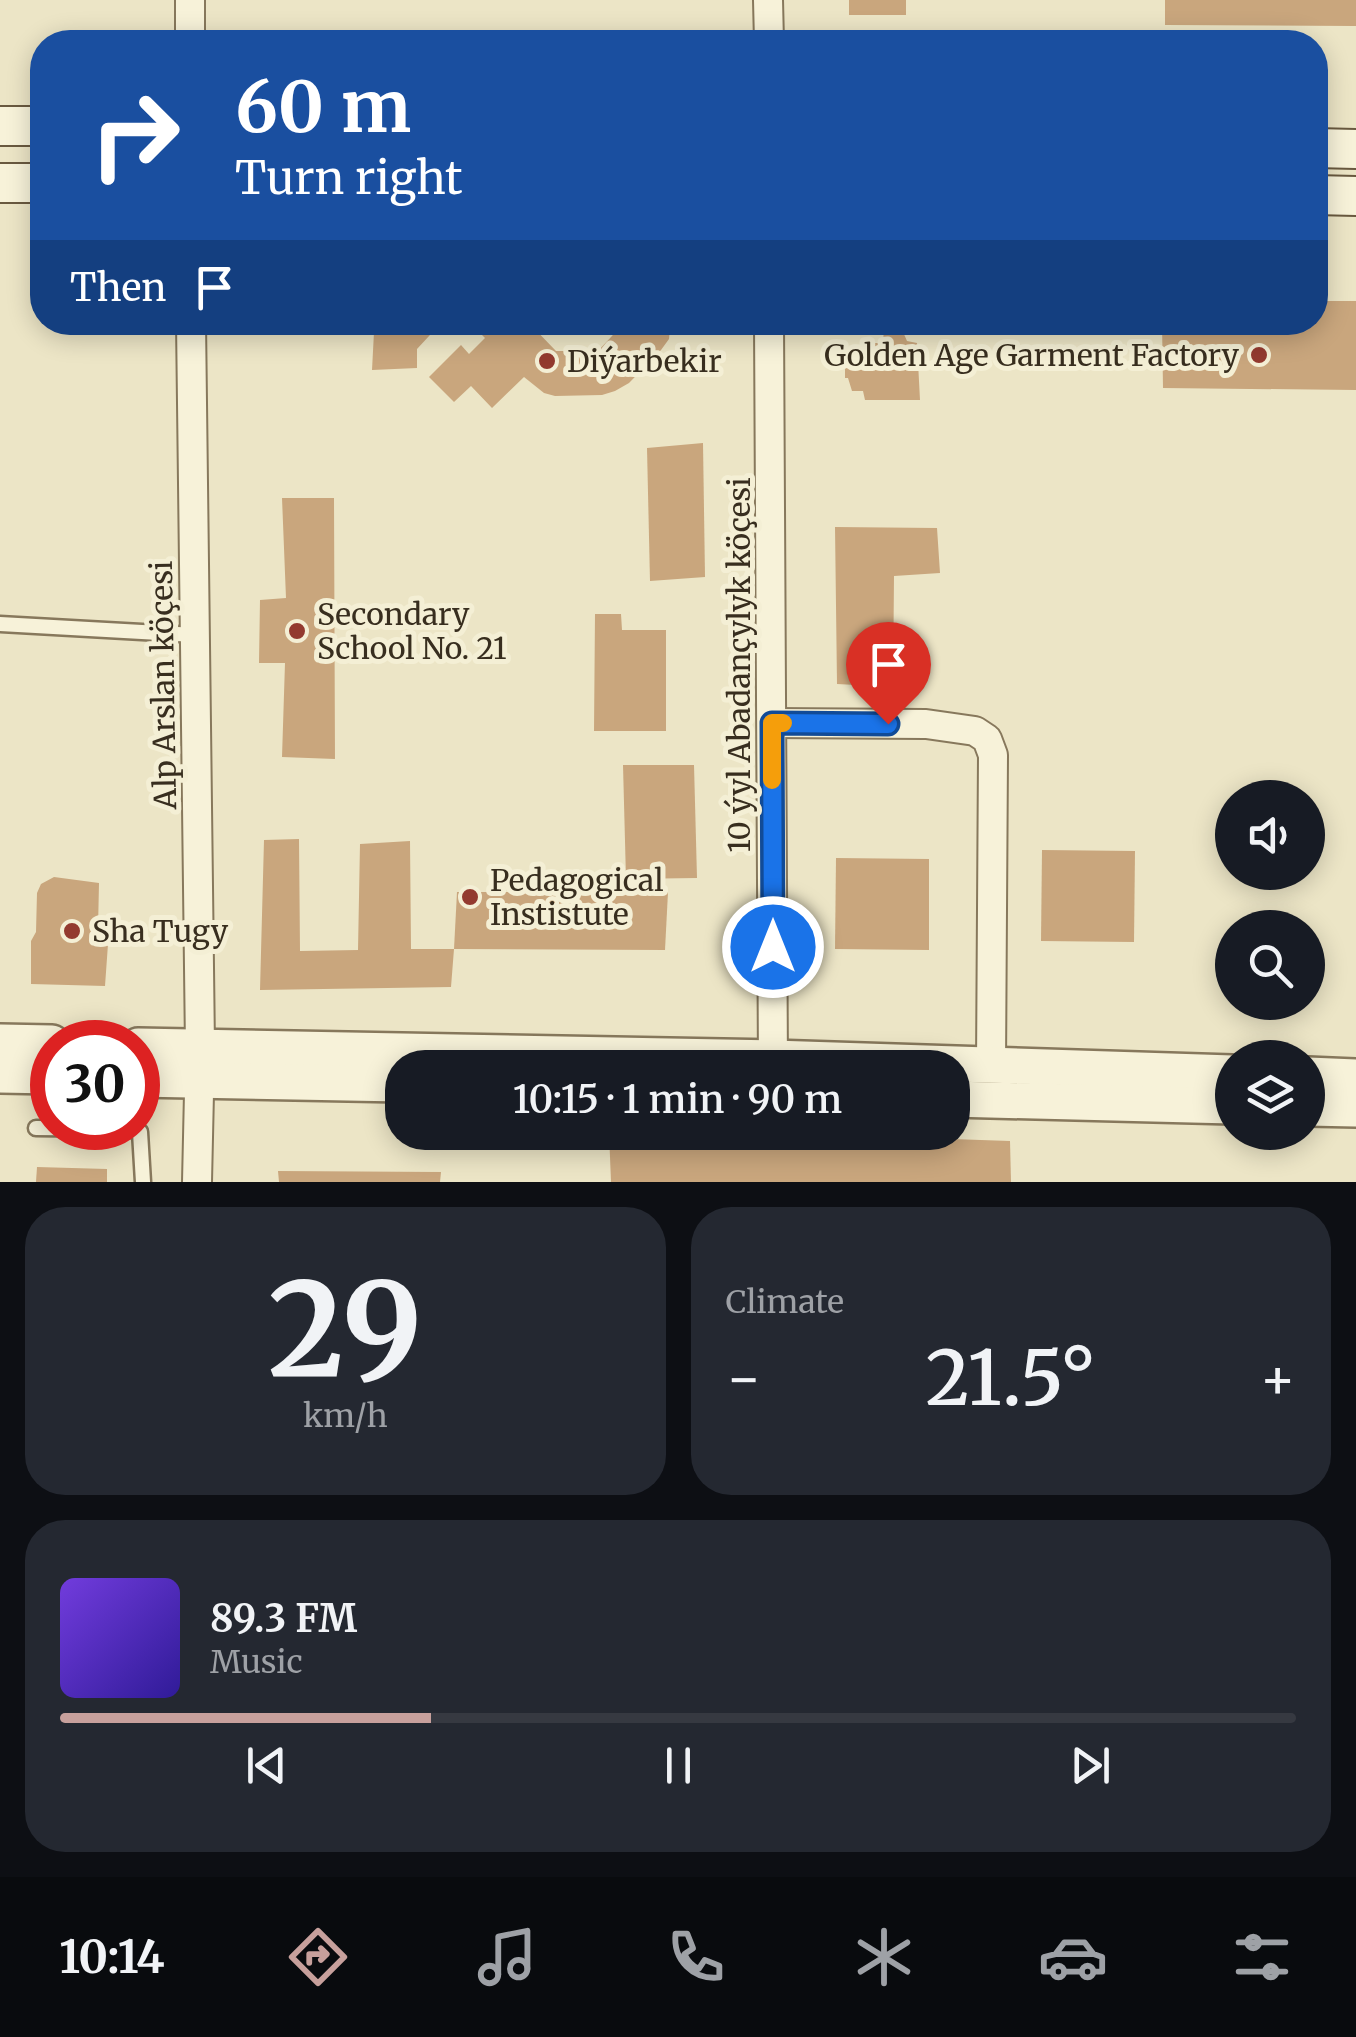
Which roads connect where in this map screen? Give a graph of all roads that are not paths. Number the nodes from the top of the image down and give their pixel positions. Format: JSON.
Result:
{"nodes":[{"id":1,"x":190,"y":0,"type":"edge"},
{"id":2,"x":768,"y":0,"type":"edge"},
{"id":3,"x":190,"y":30,"type":"edge"},
{"id":4,"x":768,"y":30,"type":"edge"},
{"id":5,"x":0,"y":126,"type":"edge"},
{"id":6,"x":30,"y":126,"type":"edge"},
{"id":7,"x":1328,"y":148,"type":"edge"},
{"id":8,"x":1356,"y":149,"type":"edge"},
{"id":9,"x":0,"y":183,"type":"edge"},
{"id":10,"x":30,"y":183,"type":"edge"},
{"id":11,"x":1328,"y":195,"type":"edge"},
{"id":12,"x":1356,"y":196,"type":"edge"},
{"id":13,"x":191,"y":335,"type":"edge"},
{"id":14,"x":769,"y":335,"type":"edge"},
{"id":15,"x":0,"y":624,"type":"edge"},
{"id":16,"x":195,"y":635,"type":"junction"},
{"id":17,"x":772,"y":723,"type":"junction"},
{"id":18,"x":0,"y":1042,"type":"edge"},
{"id":19,"x":30,"y":1043,"type":"edge"},
{"id":20,"x":773,"y":1050,"type":"edge"},
{"id":21,"x":160,"y":1052,"type":"edge"},
{"id":22,"x":199,"y":1064,"type":"junction"},
{"id":23,"x":385,"y":1064,"type":"edge"},
{"id":24,"x":970,"y":1065,"type":"edge"},
{"id":25,"x":991,"y":1065,"type":"junction"},
{"id":26,"x":1215,"y":1072,"type":"edge"},
{"id":27,"x":160,"y":1074,"type":"edge"},
{"id":28,"x":0,"y":1075,"type":"edge"},
{"id":29,"x":30,"y":1076,"type":"edge"},
{"id":30,"x":1325,"y":1076,"type":"edge"},
{"id":31,"x":1356,"y":1077,"type":"edge"},
{"id":32,"x":385,"y":1082,"type":"edge"},
{"id":33,"x":970,"y":1099,"type":"edge"},
{"id":34,"x":1215,"y":1106,"type":"edge"},
{"id":35,"x":1325,"y":1108,"type":"edge"},
{"id":36,"x":1356,"y":1109,"type":"edge"},
{"id":37,"x":141,"y":1150,"type":"edge"},
{"id":38,"x":143,"y":1182,"type":"edge"},
{"id":39,"x":196,"y":1182,"type":"edge"}],
"edges":[{"from":1,"to":3,"type":"street"},
{"from":2,"to":4,"type":"street"},
{"from":5,"to":6,"type":"main road"},
{"from":7,"to":8,"type":"main road"},
{"from":9,"to":10,"type":"main road"},
{"from":11,"to":12,"type":"main road"},
{"from":13,"to":16,"type":"street","name":"Alp Arslan köçesi"},
{"from":14,"to":17,"type":"street","name":"10 ýyl Abadançylyk köçesi"},
{"from":15,"to":16,"type":"lane"},
{"from":16,"to":22,"type":"street","name":"Alp Arslan köçesi"},
{"from":17,"to":20,"type":"street","name":"10 ýyl Abadançylyk köçesi"},
{"from":17,"to":25,"type":"street"},
{"from":18,"to":19,"type":"street"},
{"from":21,"to":22,"type":"street"},
{"from":22,"to":23,"type":"street"},
{"from":22,"to":27,"type":"street"},
{"from":22,"to":32,"type":"street"},
{"from":22,"to":39,"type":"street","name":"Alp Arslan köçesi"},
{"from":24,"to":25,"type":"street"},
{"from":25,"to":26,"type":"street"},
{"from":28,"to":29,"type":"street"},
{"from":30,"to":31,"type":"street"},
{"from":33,"to":34,"type":"street"},
{"from":35,"to":36,"type":"street"},
{"from":37,"to":38,"type":"lane"}]}
